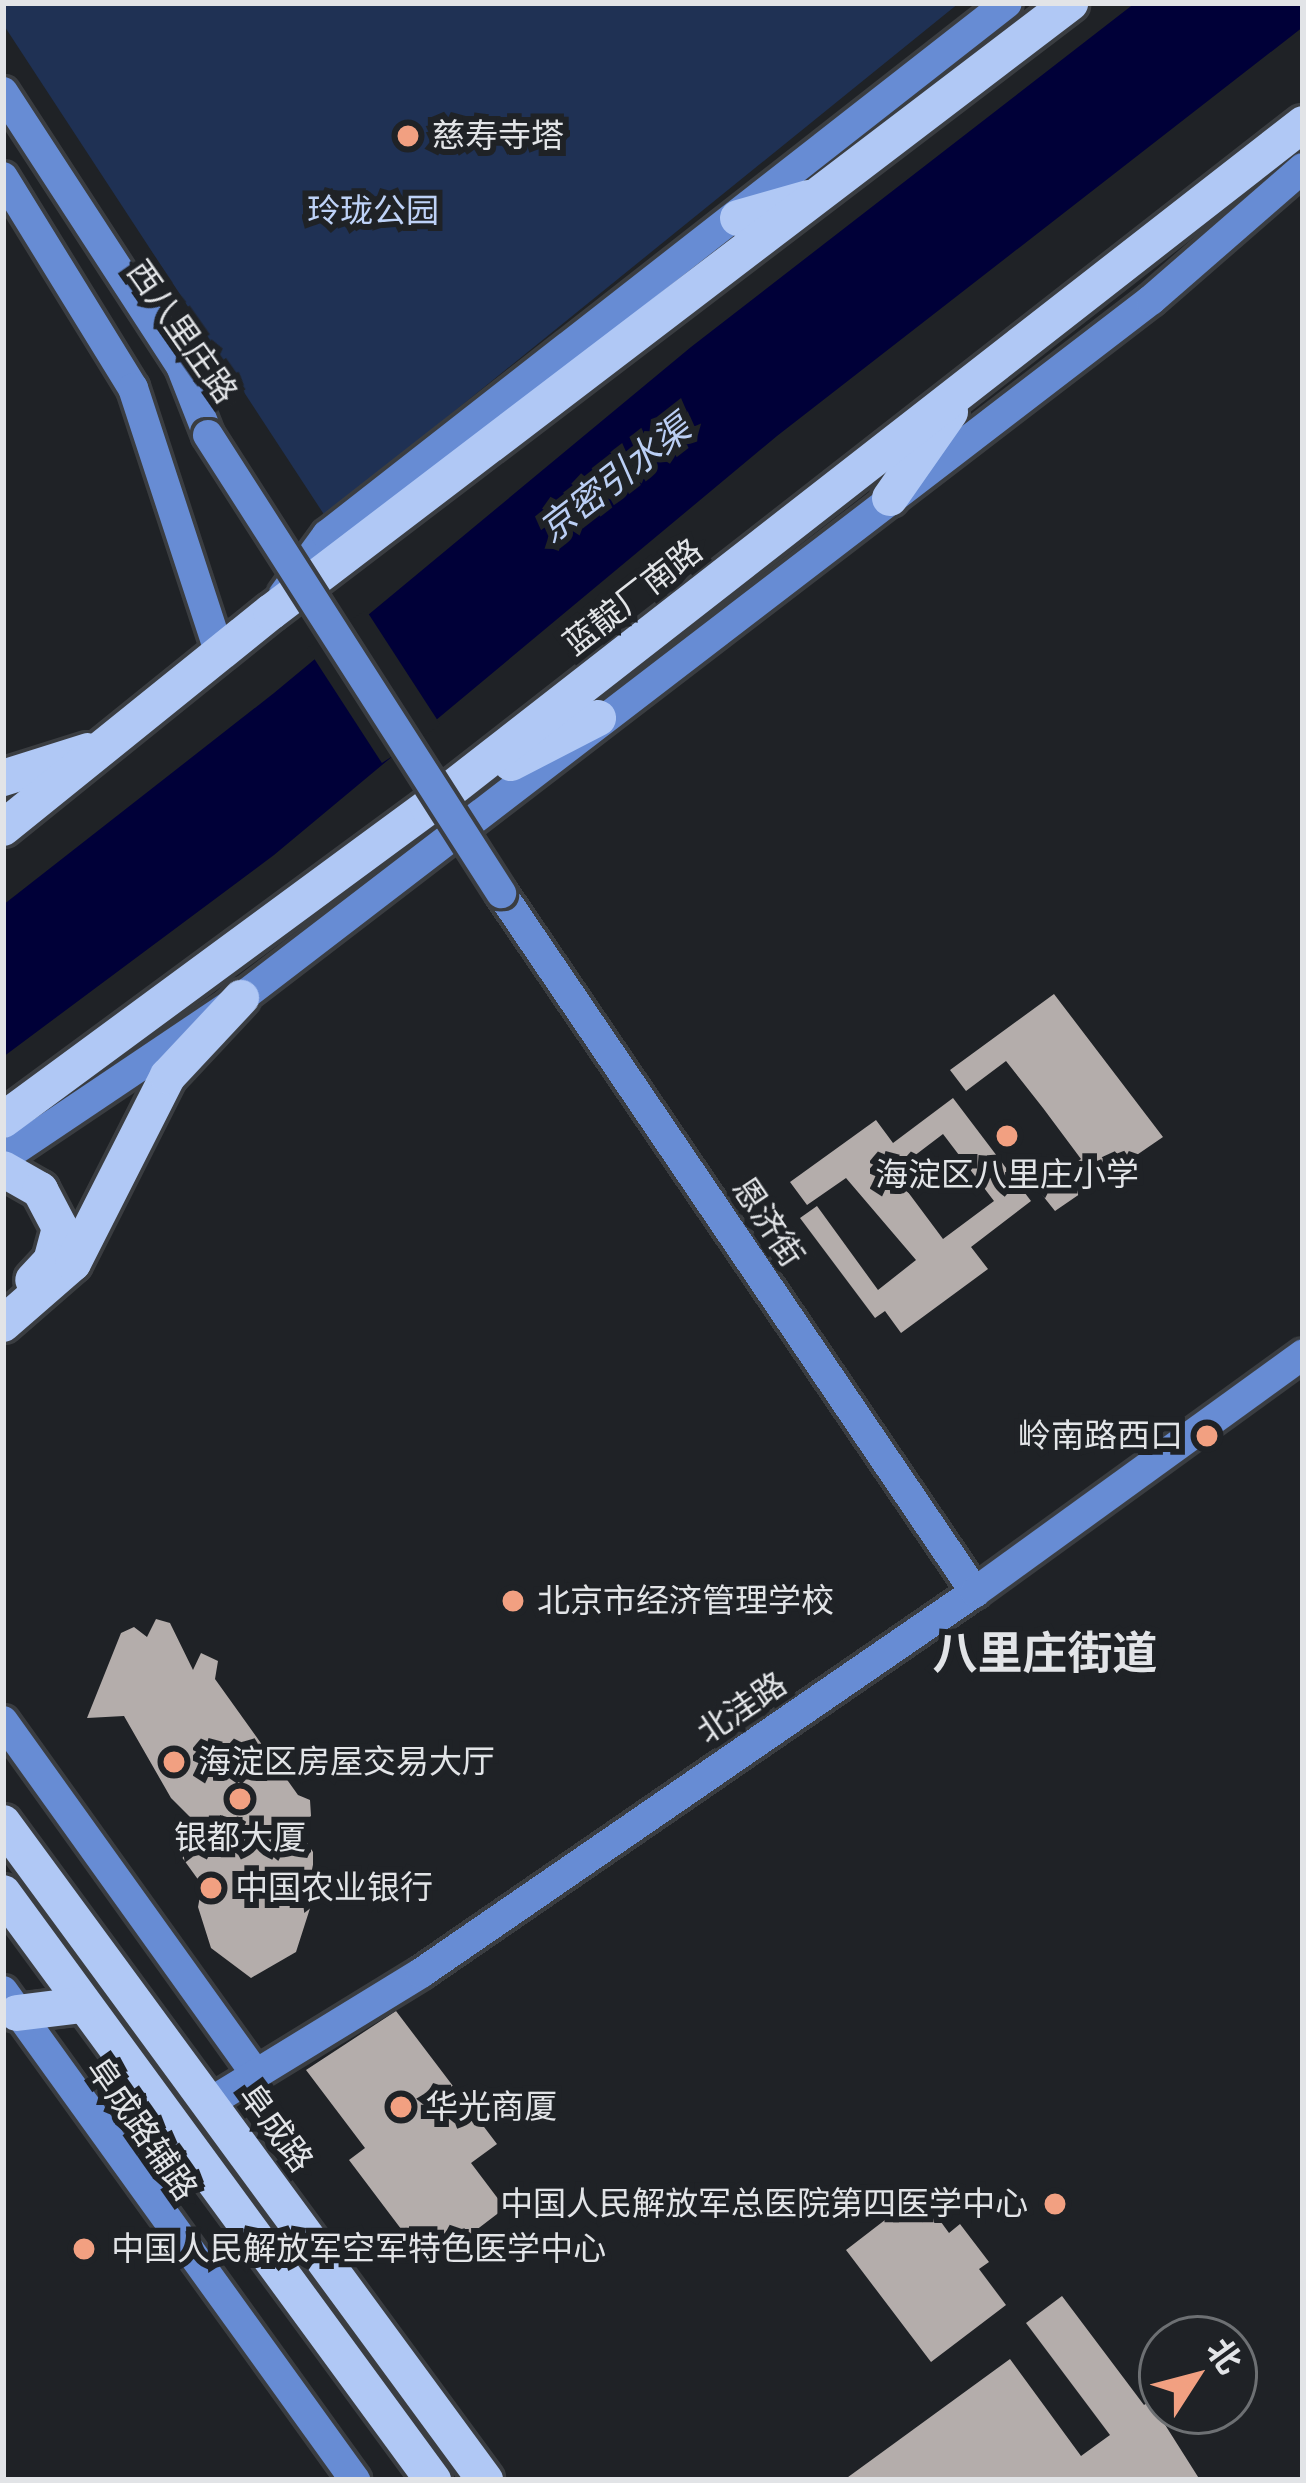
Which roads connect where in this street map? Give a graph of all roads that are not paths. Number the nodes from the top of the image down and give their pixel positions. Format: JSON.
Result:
{"nodes":[{"id":1,"x":1006,"y":3,"type":"edge"},
{"id":2,"x":1070,"y":3,"type":"edge"},
{"id":3,"x":3,"y":92,"type":"edge"},
{"id":4,"x":1303,"y":124,"type":"edge"},
{"id":5,"x":3,"y":125,"type":"edge"},
{"id":6,"x":1303,"y":168,"type":"edge"},
{"id":7,"x":3,"y":177,"type":"edge"},
{"id":8,"x":828,"y":192,"type":"junction"},
{"id":9,"x":738,"y":218,"type":"junction"},
{"id":10,"x":972,"y":380,"type":"junction"},
{"id":11,"x":208,"y":435,"type":"junction"},
{"id":12,"x":890,"y":497,"type":"junction"},
{"id":13,"x":272,"y":612,"type":"junction"},
{"id":14,"x":220,"y":654,"type":"junction"},
{"id":15,"x":598,"y":718,"type":"junction"},
{"id":16,"x":98,"y":748,"type":"junction"},
{"id":17,"x":3,"y":778,"type":"edge"},
{"id":18,"x":428,"y":807,"type":"junction"},
{"id":19,"x":3,"y":828,"type":"edge"},
{"id":20,"x":241,"y":998,"type":"junction"},
{"id":21,"x":3,"y":1120,"type":"edge"},
{"id":22,"x":3,"y":1158,"type":"edge"},
{"id":23,"x":3,"y":1169,"type":"edge"},
{"id":24,"x":3,"y":1302,"type":"edge"},
{"id":25,"x":3,"y":1324,"type":"edge"},
{"id":26,"x":1303,"y":1355,"type":"edge"},
{"id":27,"x":975,"y":1592,"type":"junction"},
{"id":28,"x":3,"y":1721,"type":"edge"},
{"id":29,"x":3,"y":1823,"type":"edge"},
{"id":30,"x":6,"y":1912,"type":"edge"},
{"id":31,"x":10,"y":2002,"type":"edge"},
{"id":32,"x":81,"y":2005,"type":"junction"},
{"id":33,"x":254,"y":2072,"type":"junction"},
{"id":34,"x":209,"y":2103,"type":"junction"},
{"id":35,"x":355,"y":2480,"type":"edge"},
{"id":36,"x":433,"y":2480,"type":"edge"},
{"id":37,"x":484,"y":2480,"type":"edge"}],
"edges":[{"from":1,"to":9,"type":"street"},
{"from":2,"to":8,"type":"highway"},
{"from":3,"to":11,"type":"street","name":"西八里庄路"},
{"from":4,"to":10,"type":"highway","name":"蓝靛厂南路"},
{"from":5,"to":11,"type":"street","name":"西八里庄路"},
{"from":6,"to":12,"type":"street"},
{"from":7,"to":14,"type":"street"},
{"from":8,"to":9,"type":"highway"},
{"from":8,"to":13,"type":"highway"},
{"from":9,"to":13,"type":"street"},
{"from":10,"to":12,"type":"highway"},
{"from":10,"to":18,"type":"highway","name":"蓝靛厂南路"},
{"from":11,"to":27,"type":"street","name":"恩济街","bridge":true},
{"from":12,"to":15,"type":"street"},
{"from":13,"to":14,"type":"highway"},
{"from":14,"to":16,"type":"highway"},
{"from":15,"to":18,"type":"highway"},
{"from":15,"to":20,"type":"street"},
{"from":16,"to":17,"type":"highway"},
{"from":16,"to":19,"type":"highway"},
{"from":18,"to":21,"type":"highway","name":"蓝靛厂南路"},
{"from":20,"to":22,"type":"street"},
{"from":20,"to":25,"type":"highway"},
{"from":23,"to":24,"type":"highway"},
{"from":26,"to":27,"type":"street","name":"北洼路"},
{"from":27,"to":33,"type":"street","name":"北洼路"},
{"from":28,"to":33,"type":"street"},
{"from":29,"to":34,"type":"highway","name":"阜成路"},
{"from":30,"to":32,"type":"highway"},
{"from":31,"to":32,"type":"highway"},
{"from":31,"to":35,"type":"street","name":"阜成路辅路"},
{"from":32,"to":36,"type":"highway"},
{"from":33,"to":34,"type":"street","name":"北洼路"},
{"from":34,"to":37,"type":"highway","name":"阜成路"}]}
